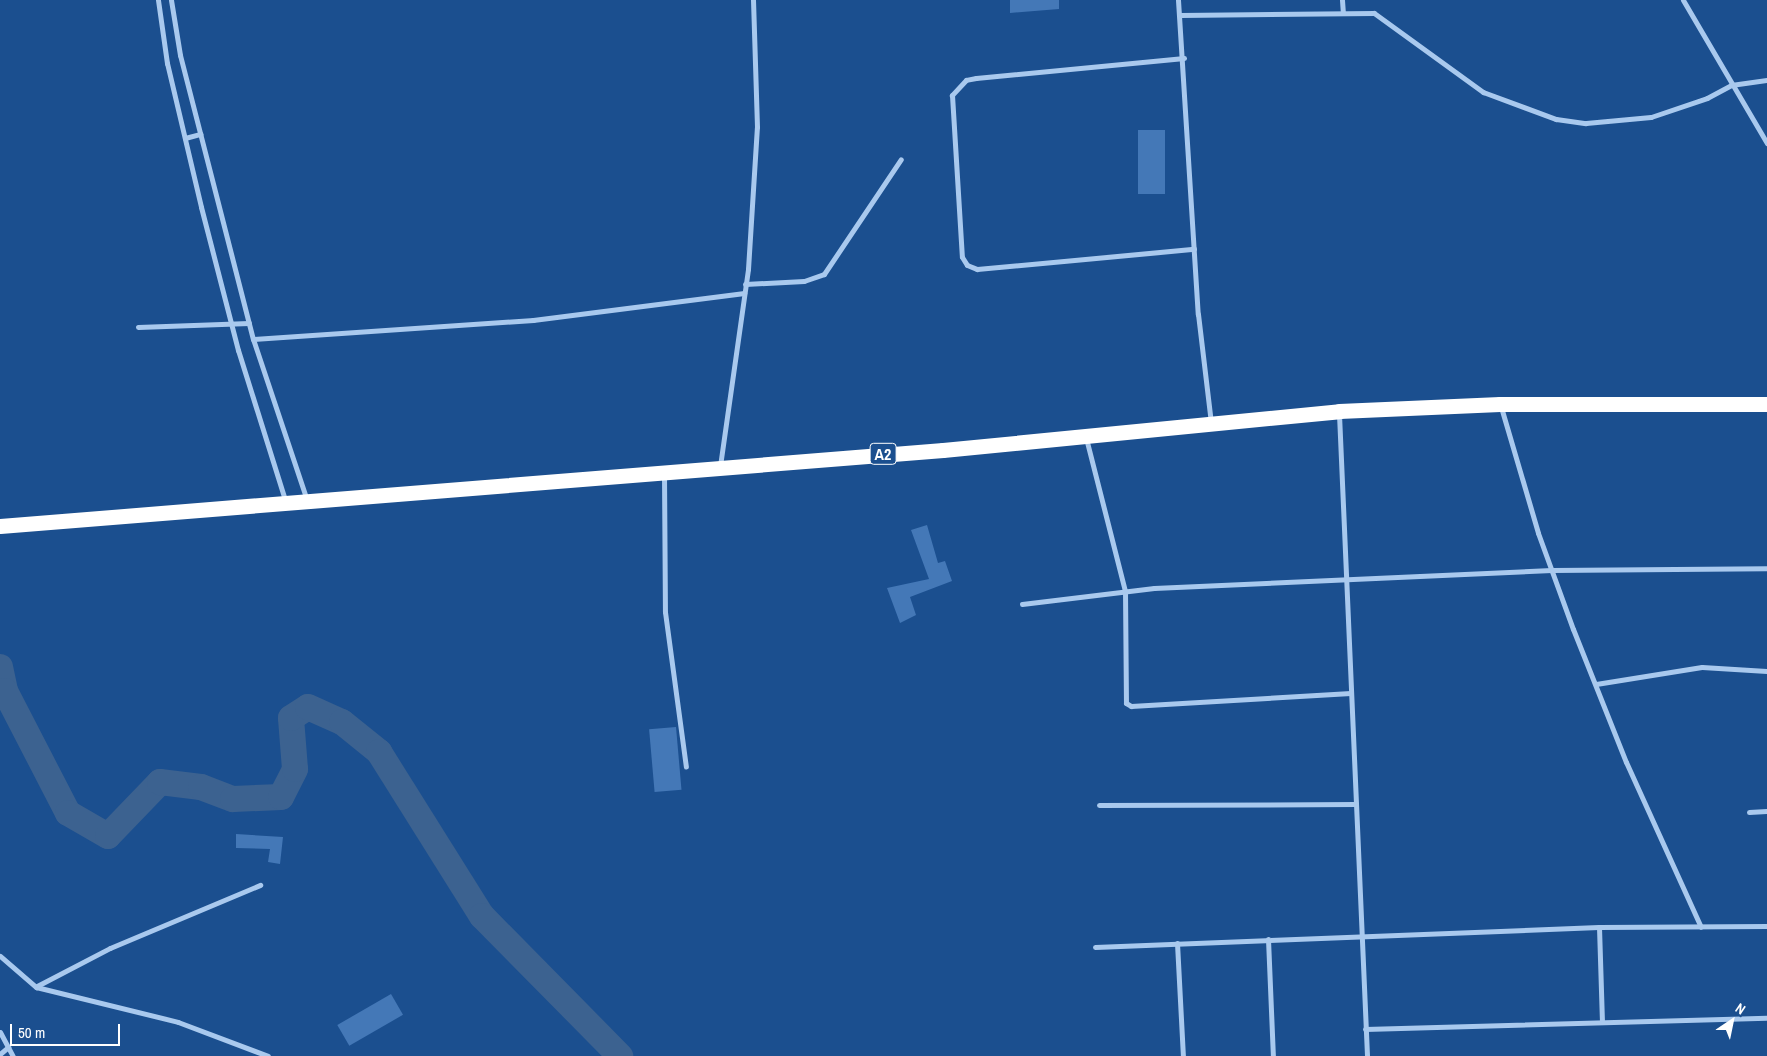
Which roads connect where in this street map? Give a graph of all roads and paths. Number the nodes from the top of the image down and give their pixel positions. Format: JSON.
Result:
{"nodes":[{"id":1,"x":158,"y":0,"type":"edge"},
{"id":2,"x":171,"y":0,"type":"edge"},
{"id":3,"x":754,"y":0,"type":"edge"},
{"id":4,"x":1178,"y":0,"type":"edge"},
{"id":5,"x":1342,"y":0,"type":"edge"},
{"id":6,"x":1683,"y":0,"type":"edge"},
{"id":7,"x":1343,"y":13,"type":"junction"},
{"id":8,"x":1180,"y":15,"type":"junction"},
{"id":9,"x":1184,"y":58,"type":"junction"},
{"id":10,"x":1767,"y":80,"type":"edge"},
{"id":11,"x":1731,"y":85,"type":"junction"},
{"id":12,"x":200,"y":134,"type":"junction"},
{"id":13,"x":185,"y":138,"type":"junction"},
{"id":14,"x":1767,"y":143,"type":"edge"},
{"id":15,"x":901,"y":160,"type":"dead end"},
{"id":16,"x":1194,"y":249,"type":"junction"},
{"id":17,"x":746,"y":284,"type":"junction"},
{"id":18,"x":744,"y":293,"type":"junction"},
{"id":19,"x":231,"y":323,"type":"junction"},
{"id":20,"x":249,"y":323,"type":"junction"},
{"id":21,"x":138,"y":327,"type":"dead end"},
{"id":22,"x":253,"y":339,"type":"junction"},
{"id":23,"x":1500,"y":404,"type":"junction"},
{"id":24,"x":1767,"y":404,"type":"edge"},
{"id":25,"x":1339,"y":411,"type":"junction"},
{"id":26,"x":1211,"y":424,"type":"junction"},
{"id":27,"x":1086,"y":436,"type":"junction"},
{"id":28,"x":720,"y":467,"type":"junction"},
{"id":29,"x":664,"y":471,"type":"junction"},
{"id":30,"x":307,"y":500,"type":"junction"},
{"id":31,"x":286,"y":502,"type":"junction"},
{"id":32,"x":0,"y":526,"type":"edge"},
{"id":33,"x":1767,"y":568,"type":"edge"},
{"id":34,"x":1552,"y":570,"type":"junction"},
{"id":35,"x":1346,"y":582,"type":"junction"},
{"id":36,"x":1125,"y":591,"type":"junction"},
{"id":37,"x":1022,"y":604,"type":"dead end"},
{"id":38,"x":1767,"y":672,"type":"edge"},
{"id":39,"x":1596,"y":684,"type":"junction"},
{"id":40,"x":1351,"y":693,"type":"junction"},
{"id":41,"x":686,"y":767,"type":"dead end"},
{"id":42,"x":1356,"y":804,"type":"junction"},
{"id":43,"x":1099,"y":805,"type":"dead end"},
{"id":44,"x":1767,"y":811,"type":"edge"},
{"id":45,"x":1749,"y":812,"type":"dead end"},
{"id":46,"x":260,"y":885,"type":"dead end"},
{"id":47,"x":1701,"y":926,"type":"junction"},
{"id":48,"x":1767,"y":926,"type":"edge"},
{"id":49,"x":1599,"y":927,"type":"junction"},
{"id":50,"x":1361,"y":934,"type":"junction"},
{"id":51,"x":1268,"y":939,"type":"junction"},
{"id":52,"x":1177,"y":943,"type":"junction"},
{"id":53,"x":1095,"y":947,"type":"dead end"},
{"id":54,"x":0,"y":956,"type":"edge"},
{"id":55,"x":36,"y":987,"type":"junction"},
{"id":56,"x":1767,"y":1018,"type":"edge"},
{"id":57,"x":1602,"y":1022,"type":"junction"},
{"id":58,"x":1366,"y":1029,"type":"junction"},
{"id":59,"x":0,"y":1032,"type":"edge"},
{"id":60,"x":8,"y":1047,"type":"junction"},
{"id":61,"x":0,"y":1054,"type":"edge"},
{"id":62,"x":13,"y":1056,"type":"edge"},
{"id":63,"x":268,"y":1056,"type":"edge"},
{"id":64,"x":1184,"y":1056,"type":"edge"},
{"id":65,"x":1273,"y":1056,"type":"edge"},
{"id":66,"x":1367,"y":1056,"type":"edge"}],
"edges":[{"from":1,"to":13,"type":"street"},
{"from":2,"to":12,"type":"street"},
{"from":3,"to":17,"type":"street"},
{"from":4,"to":8,"type":"street"},
{"from":5,"to":7,"type":"street"},
{"from":6,"to":11,"type":"street"},
{"from":7,"to":8,"type":"street"},
{"from":7,"to":11,"type":"street"},
{"from":8,"to":9,"type":"street"},
{"from":9,"to":16,"type":"street"},
{"from":9,"to":16,"type":"street"},
{"from":10,"to":11,"type":"street"},
{"from":11,"to":14,"type":"street"},
{"from":12,"to":13,"type":"street"},
{"from":12,"to":20,"type":"street"},
{"from":13,"to":19,"type":"street"},
{"from":15,"to":17,"type":"street"},
{"from":16,"to":26,"type":"street"},
{"from":17,"to":18,"type":"street"},
{"from":18,"to":22,"type":"street"},
{"from":18,"to":28,"type":"street"},
{"from":19,"to":20,"type":"street"},
{"from":19,"to":21,"type":"street"},
{"from":19,"to":31,"type":"street"},
{"from":20,"to":22,"type":"street"},
{"from":22,"to":30,"type":"street"},
{"from":23,"to":24,"type":"highway","number":"A2"},
{"from":23,"to":25,"type":"highway","number":"A2"},
{"from":23,"to":34,"type":"street"},
{"from":25,"to":26,"type":"highway","number":"A2"},
{"from":25,"to":35,"type":"street"},
{"from":26,"to":27,"type":"highway","number":"A2"},
{"from":27,"to":28,"type":"highway","number":"A2"},
{"from":27,"to":36,"type":"street"},
{"from":28,"to":29,"type":"highway","number":"A2"},
{"from":29,"to":30,"type":"highway","number":"A2"},
{"from":29,"to":41,"type":"street"},
{"from":30,"to":31,"type":"highway","number":"A2"},
{"from":31,"to":32,"type":"highway","number":"A2"},
{"from":33,"to":34,"type":"street"},
{"from":34,"to":35,"type":"street"},
{"from":34,"to":39,"type":"street"},
{"from":35,"to":36,"type":"street"},
{"from":35,"to":40,"type":"street"},
{"from":36,"to":37,"type":"street"},
{"from":36,"to":40,"type":"street"},
{"from":38,"to":39,"type":"street"},
{"from":39,"to":47,"type":"street"},
{"from":40,"to":42,"type":"street"},
{"from":42,"to":43,"type":"street"},
{"from":42,"to":50,"type":"street"},
{"from":44,"to":45,"type":"street"},
{"from":46,"to":55,"type":"street"},
{"from":47,"to":48,"type":"street"},
{"from":47,"to":49,"type":"street"},
{"from":49,"to":50,"type":"street"},
{"from":49,"to":57,"type":"street"},
{"from":50,"to":51,"type":"street"},
{"from":50,"to":58,"type":"street"},
{"from":51,"to":52,"type":"street"},
{"from":51,"to":65,"type":"street"},
{"from":52,"to":53,"type":"street"},
{"from":52,"to":64,"type":"street"},
{"from":54,"to":55,"type":"street"},
{"from":55,"to":63,"type":"street"},
{"from":56,"to":57,"type":"street"},
{"from":57,"to":58,"type":"street"},
{"from":58,"to":66,"type":"street"},
{"from":59,"to":60,"type":"street"},
{"from":60,"to":61,"type":"street"},
{"from":60,"to":62,"type":"street"}]}
